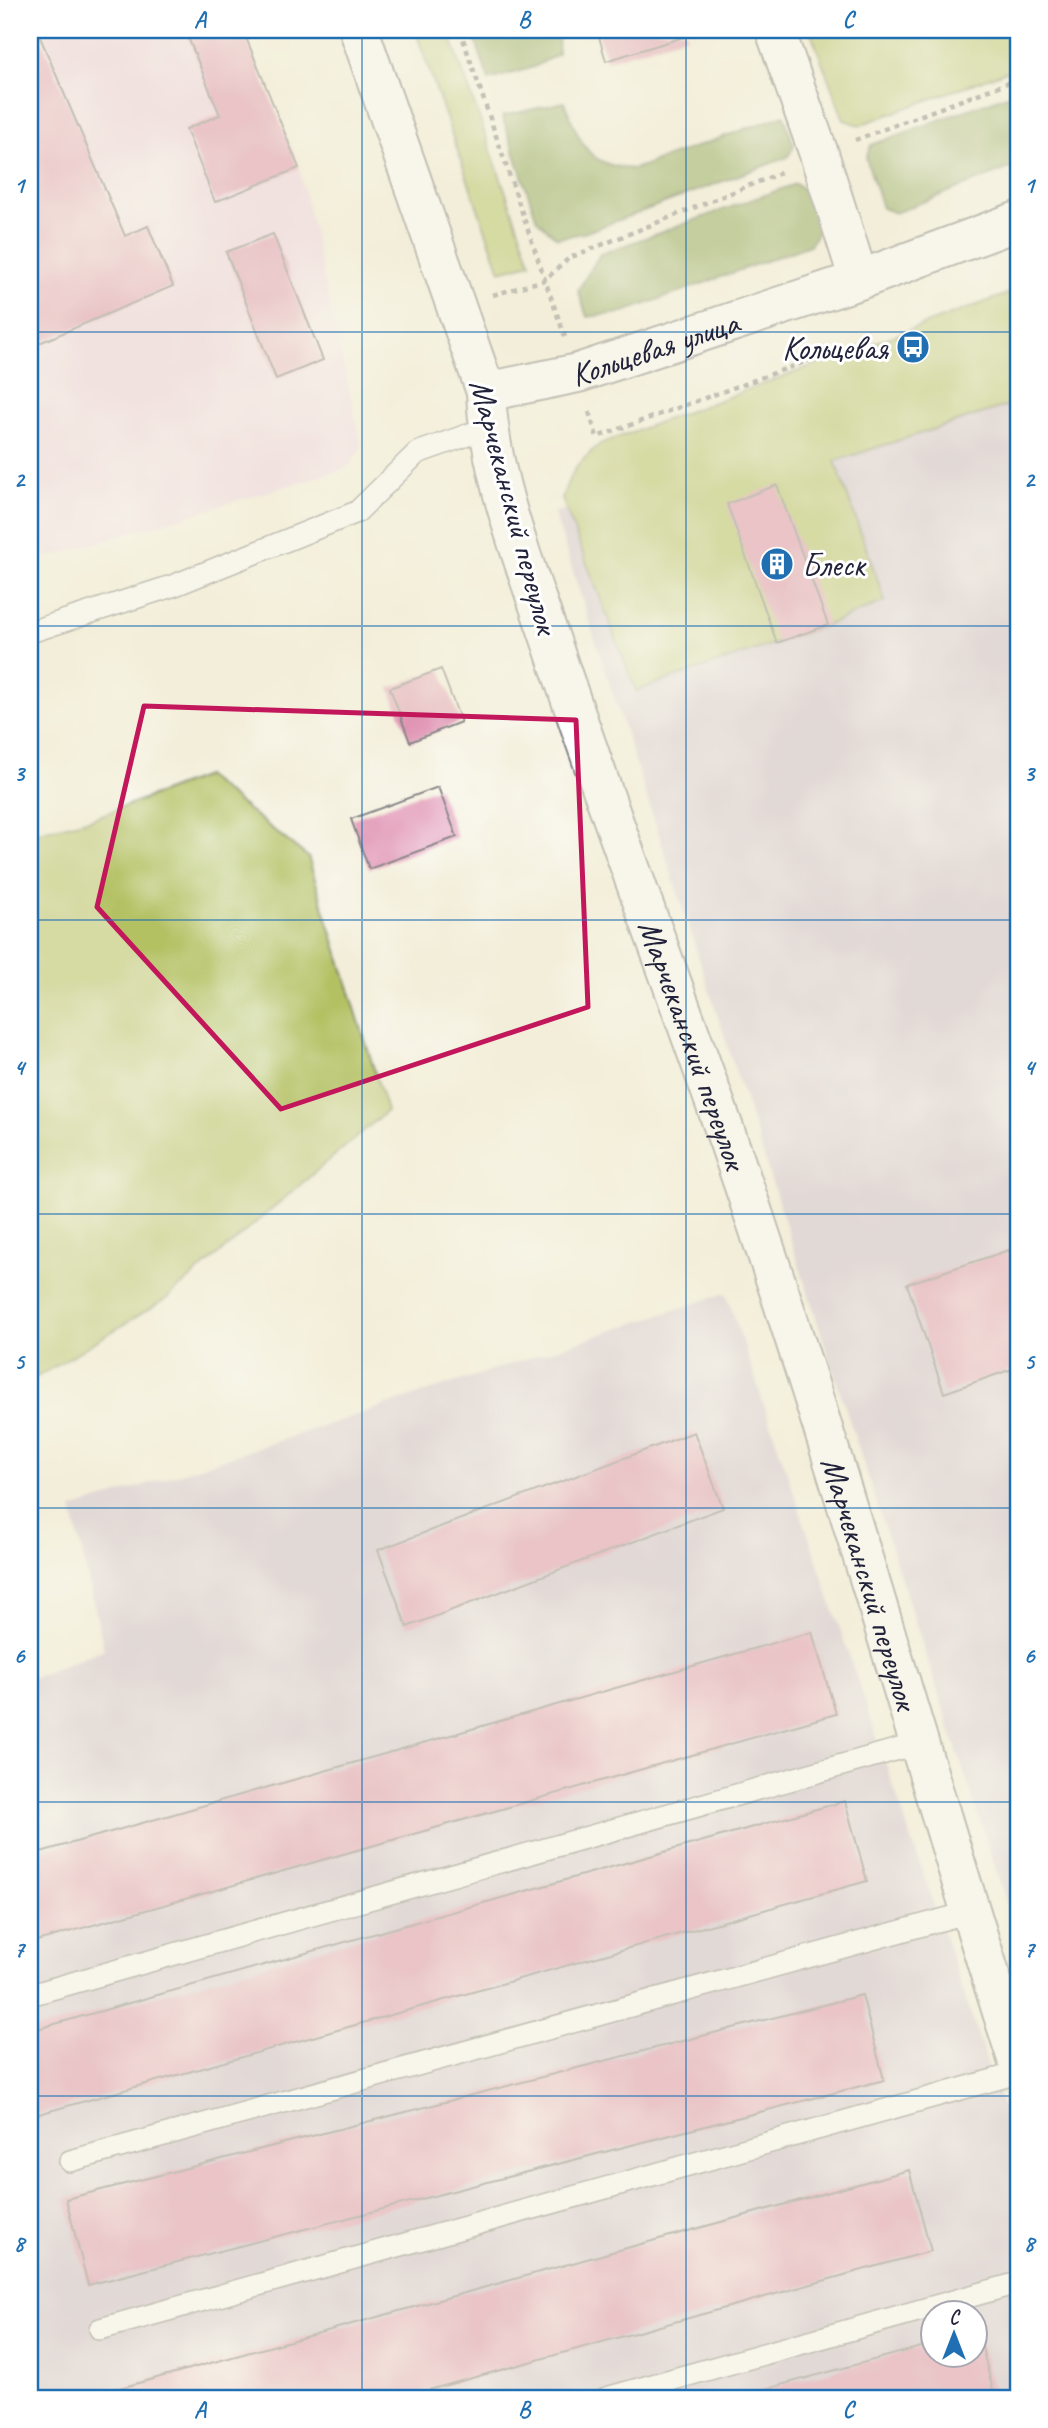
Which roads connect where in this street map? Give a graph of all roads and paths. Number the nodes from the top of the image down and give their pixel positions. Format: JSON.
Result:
{"nodes":[{"id":1,"x":359,"y":30,"type":"edge"},
{"id":2,"x":460,"y":30,"type":"edge"},
{"id":3,"x":775,"y":30,"type":"edge"},
{"id":4,"x":1018,"y":79,"type":"edge"},
{"id":5,"x":819,"y":154,"type":"junction"},
{"id":6,"x":1018,"y":221,"type":"edge"},
{"id":7,"x":545,"y":280,"type":"junction"},
{"id":8,"x":859,"y":280,"type":"junction"},
{"id":9,"x":456,"y":306,"type":"junction"},
{"id":10,"x":871,"y":338,"type":"dead end"},
{"id":11,"x":578,"y":373,"type":"junction"},
{"id":12,"x":487,"y":410,"type":"junction"},
{"id":13,"x":597,"y":437,"type":"dead end"},
{"id":14,"x":30,"y":632,"type":"edge"},
{"id":15,"x":920,"y":1743,"type":"junction"},
{"id":16,"x":970,"y":1912,"type":"junction"},
{"id":17,"x":30,"y":1994,"type":"edge"},
{"id":18,"x":1018,"y":2062,"type":"edge"},
{"id":19,"x":1018,"y":2073,"type":"edge"},
{"id":20,"x":70,"y":2161,"type":"dead end"},
{"id":21,"x":1018,"y":2283,"type":"edge"},
{"id":22,"x":100,"y":2329,"type":"dead end"},
{"id":23,"x":606,"y":2398,"type":"edge"}],
"edges":[{"from":1,"to":9,"type":"street","name":"Марчеканский переулок"},
{"from":2,"to":7,"type":"path"},
{"from":3,"to":5,"type":"street"},
{"from":4,"to":5,"type":"path"},
{"from":5,"to":7,"type":"path"},
{"from":5,"to":8,"type":"street"},
{"from":6,"to":8,"type":"street","name":"Кольцевая улица"},
{"from":7,"to":9,"type":"path"},
{"from":7,"to":11,"type":"path"},
{"from":8,"to":11,"type":"street","name":"Кольцевая улица"},
{"from":9,"to":12,"type":"street","name":"Марчеканский переулок"},
{"from":10,"to":13,"type":"path"},
{"from":11,"to":12,"type":"street","name":"Кольцевая улица"},
{"from":12,"to":14,"type":"lane"},
{"from":12,"to":15,"type":"street","name":"Марчеканский переулок"},
{"from":15,"to":16,"type":"street","name":"Марчеканский переулок"},
{"from":15,"to":17,"type":"lane"},
{"from":16,"to":18,"type":"street","name":"Марчеканский переулок"},
{"from":16,"to":20,"type":"lane"},
{"from":19,"to":22,"type":"lane"},
{"from":21,"to":23,"type":"lane"}]}
